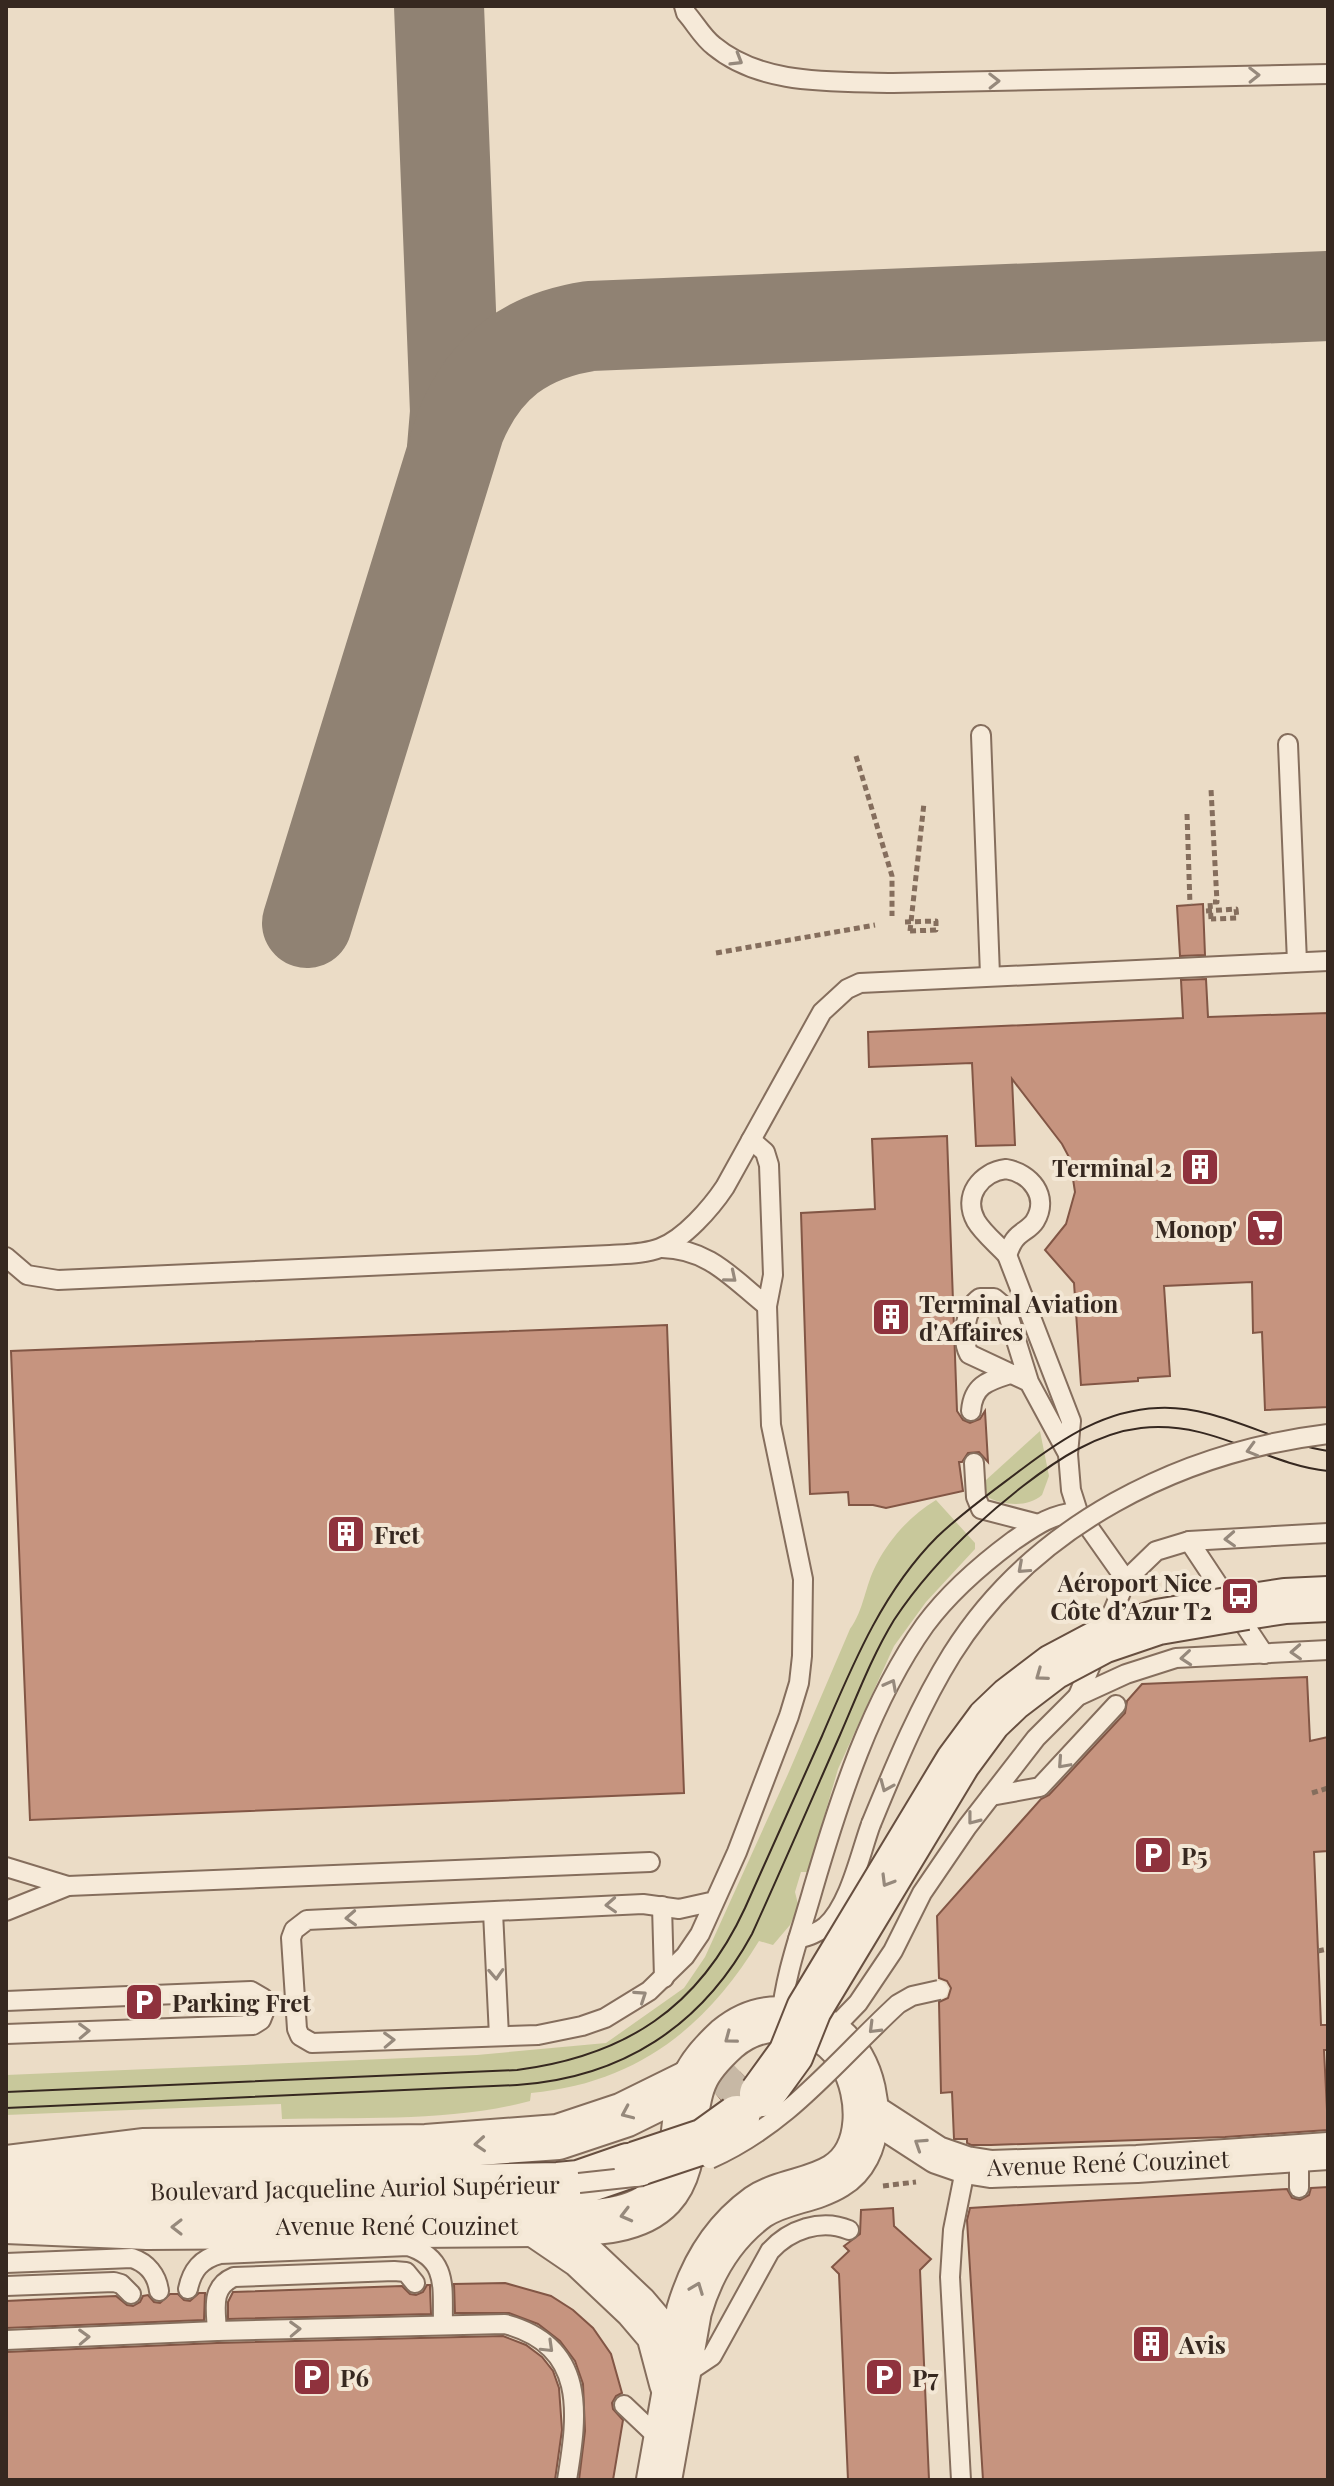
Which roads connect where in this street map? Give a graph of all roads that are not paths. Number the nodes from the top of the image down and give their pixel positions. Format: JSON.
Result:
{"nodes":[{"id":1,"x":684,"y":6,"type":"edge"},
{"id":2,"x":1328,"y":74,"type":"edge"},
{"id":3,"x":981,"y":735,"type":"dead end"},
{"id":4,"x":1288,"y":744,"type":"dead end"},
{"id":5,"x":1328,"y":961,"type":"edge"},
{"id":6,"x":1297,"y":962,"type":"junction"},
{"id":7,"x":990,"y":975,"type":"junction"},
{"id":8,"x":751,"y":1140,"type":"junction"},
{"id":9,"x":662,"y":1248,"type":"junction"},
{"id":10,"x":1007,"y":1255,"type":"junction"},
{"id":11,"x":6,"y":1257,"type":"edge"},
{"id":12,"x":767,"y":1306,"type":"junction"},
{"id":13,"x":1010,"y":1374,"type":"junction"},
{"id":14,"x":1029,"y":1382,"type":"junction"},
{"id":15,"x":971,"y":1411,"type":"dead end"},
{"id":16,"x":1328,"y":1434,"type":"edge"},
{"id":17,"x":1068,"y":1454,"type":"junction"},
{"id":18,"x":974,"y":1463,"type":"dead end"},
{"id":19,"x":1078,"y":1512,"type":"junction"},
{"id":20,"x":1038,"y":1524,"type":"junction"},
{"id":21,"x":1325,"y":1537,"type":"edge"},
{"id":22,"x":1189,"y":1541,"type":"junction"},
{"id":23,"x":1126,"y":1580,"type":"junction"},
{"id":24,"x":1328,"y":1599,"type":"edge"},
{"id":25,"x":1328,"y":1650,"type":"edge"},
{"id":26,"x":1264,"y":1654,"type":"junction"},
{"id":27,"x":1078,"y":1696,"type":"junction"},
{"id":28,"x":1116,"y":1705,"type":"dead end"},
{"id":29,"x":991,"y":1796,"type":"junction"},
{"id":30,"x":650,"y":1862,"type":"dead end"},
{"id":31,"x":6,"y":1867,"type":"edge"},
{"id":32,"x":68,"y":1886,"type":"junction"},
{"id":33,"x":715,"y":1901,"type":"junction"},
{"id":34,"x":662,"y":1906,"type":"junction"},
{"id":35,"x":6,"y":1911,"type":"edge"},
{"id":36,"x":493,"y":1912,"type":"junction"},
{"id":37,"x":798,"y":1939,"type":"junction"},
{"id":38,"x":664,"y":1978,"type":"junction"},
{"id":39,"x":939,"y":1990,"type":"dead end"},
{"id":40,"x":6,"y":2001,"type":"edge"},
{"id":41,"x":806,"y":2020,"type":"junction"},
{"id":42,"x":6,"y":2034,"type":"edge"},
{"id":43,"x":499,"y":2036,"type":"junction"},
{"id":44,"x":733,"y":2096,"type":"junction"},
{"id":45,"x":866,"y":2109,"type":"junction"},
{"id":46,"x":1314,"y":2152,"type":"edge"},
{"id":47,"x":11,"y":2165,"type":"edge"},
{"id":48,"x":966,"y":2165,"type":"junction"},
{"id":49,"x":148,"y":2170,"type":"junction"},
{"id":50,"x":579,"y":2183,"type":"junction"},
{"id":51,"x":1299,"y":2188,"type":"dead end"},
{"id":52,"x":6,"y":2221,"type":"edge"},
{"id":53,"x":535,"y":2224,"type":"junction"},
{"id":54,"x":849,"y":2230,"type":"dead end"},
{"id":55,"x":6,"y":2263,"type":"edge"},
{"id":56,"x":415,"y":2283,"type":"dead end"},
{"id":57,"x":6,"y":2286,"type":"edge"},
{"id":58,"x":188,"y":2289,"type":"dead end"},
{"id":59,"x":159,"y":2291,"type":"dead end"},
{"id":60,"x":131,"y":2294,"type":"dead end"},
{"id":61,"x":443,"y":2324,"type":"junction"},
{"id":62,"x":217,"y":2331,"type":"junction"},
{"id":63,"x":6,"y":2340,"type":"edge"},
{"id":64,"x":675,"y":2385,"type":"junction"},
{"id":65,"x":624,"y":2405,"type":"dead end"},
{"id":66,"x":662,"y":2463,"type":"edge"},
{"id":67,"x":567,"y":2480,"type":"edge"},
{"id":68,"x":961,"y":2480,"type":"edge"}],
"edges":[{"from":1,"to":2,"type":"lane","one_way":true},
{"from":3,"to":7,"type":"lane"},
{"from":4,"to":6,"type":"lane"},
{"from":5,"to":6,"type":"lane"},
{"from":6,"to":7,"type":"lane"},
{"from":7,"to":8,"type":"lane"},
{"from":8,"to":9,"type":"lane"},
{"from":8,"to":12,"type":"lane"},
{"from":9,"to":11,"type":"lane"},
{"from":9,"to":12,"type":"lane","one_way":true},
{"from":10,"to":10,"type":"lane"},
{"from":10,"to":17,"type":"lane"},
{"from":12,"to":33,"type":"lane"},
{"from":13,"to":14,"type":"lane"},
{"from":13,"to":14,"type":"lane"},
{"from":13,"to":15,"type":"lane"},
{"from":14,"to":17,"type":"lane"},
{"from":16,"to":37,"type":"lane","one_way":true,"bridge":true},
{"from":17,"to":19,"type":"lane"},
{"from":18,"to":20,"type":"lane"},
{"from":19,"to":20,"type":"lane"},
{"from":19,"to":23,"type":"lane"},
{"from":37,"to":20,"type":"lane","one_way":true},
{"from":21,"to":22,"type":"lane","one_way":true},
{"from":22,"to":23,"type":"lane"},
{"from":22,"to":26,"type":"lane"},
{"from":23,"to":27,"type":"lane"},
{"from":24,"to":41,"type":"street","one_way":true,"bridge":true},
{"from":25,"to":26,"type":"lane","one_way":true},
{"from":26,"to":27,"type":"lane","one_way":true},
{"from":27,"to":29,"type":"lane"},
{"from":28,"to":29,"type":"lane","one_way":true},
{"from":29,"to":41,"type":"lane","one_way":true},
{"from":30,"to":32,"type":"lane"},
{"from":31,"to":32,"type":"lane"},
{"from":32,"to":35,"type":"lane"},
{"from":33,"to":34,"type":"lane"},
{"from":33,"to":38,"type":"lane"},
{"from":34,"to":36,"type":"lane","one_way":true},
{"from":34,"to":38,"type":"lane"},
{"from":36,"to":43,"type":"lane","one_way":true},
{"from":36,"to":43,"type":"lane","one_way":true},
{"from":37,"to":41,"type":"lane"},
{"from":43,"to":38,"type":"lane","one_way":true},
{"from":39,"to":50,"type":"lane","one_way":true,"bridge":true},
{"from":42,"to":40,"type":"lane","one_way":true},
{"from":41,"to":44,"type":"street","one_way":true},
{"from":41,"to":45,"type":"street"},
{"from":44,"to":49,"type":"street","one_way":true},
{"from":44,"to":50,"type":"street","name":"Boulevard Jacqueline Auriol Supérieur","bridge":true},
{"from":44,"to":53,"type":"street","name":"Avenue René Couzinet","one_way":true},
{"from":48,"to":45,"type":"street","name":"Avenue René Couzinet","one_way":true},
{"from":64,"to":45,"type":"street","one_way":true},
{"from":46,"to":48,"type":"street","name":"Avenue René Couzinet"},
{"from":46,"to":51,"type":"lane"},
{"from":47,"to":49,"type":"street","name":"Boulevard Jacqueline Auriol Supérieur"},
{"from":48,"to":68,"type":"lane"},
{"from":49,"to":50,"type":"street","name":"Boulevard Jacqueline Auriol Supérieur"},
{"from":53,"to":52,"type":"street","name":"Avenue René Couzinet","one_way":true},
{"from":53,"to":64,"type":"street"},
{"from":54,"to":64,"type":"lane"},
{"from":55,"to":59,"type":"lane"},
{"from":56,"to":62,"type":"lane"},
{"from":57,"to":60,"type":"lane"},
{"from":58,"to":61,"type":"lane"},
{"from":62,"to":61,"type":"lane","one_way":true},
{"from":61,"to":67,"type":"lane","one_way":true},
{"from":63,"to":62,"type":"lane","one_way":true},
{"from":64,"to":66,"type":"street"},
{"from":65,"to":66,"type":"lane"}]}
